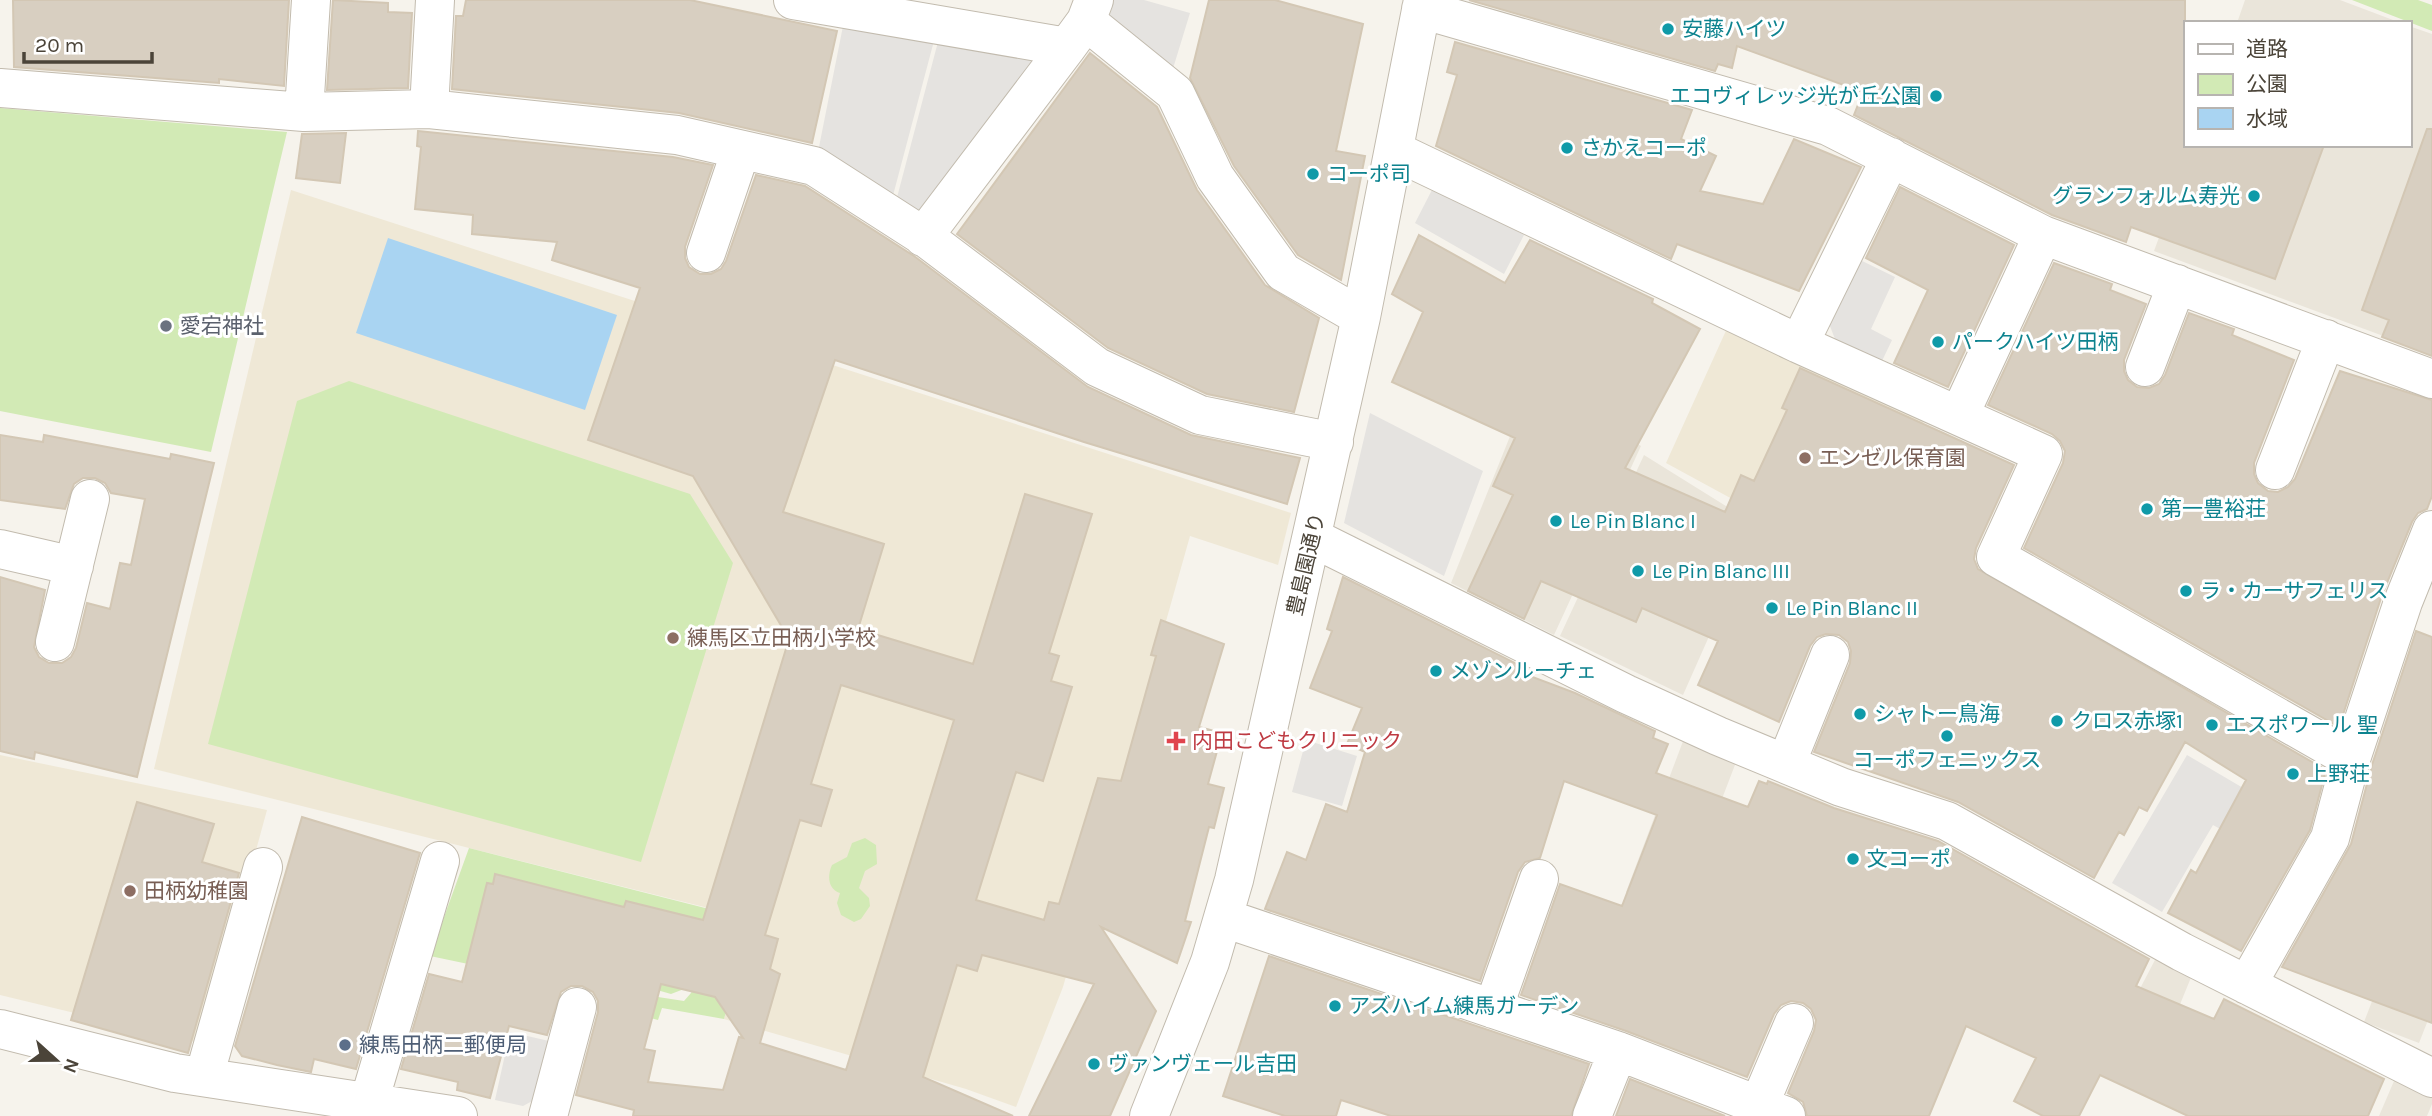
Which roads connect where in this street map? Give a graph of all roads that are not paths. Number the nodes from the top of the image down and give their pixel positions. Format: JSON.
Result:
{"nodes":[{"id":1,"x":311,"y":0,"type":"edge"},
{"id":2,"x":435,"y":0,"type":"edge"},
{"id":3,"x":793,"y":0,"type":"edge"},
{"id":4,"x":1422,"y":5,"type":"edge"},
{"id":5,"x":1082,"y":23,"type":"edge"},
{"id":6,"x":0,"y":88,"type":"edge"},
{"id":7,"x":429,"y":109,"type":"junction"},
{"id":8,"x":304,"y":112,"type":"junction"},
{"id":9,"x":740,"y":149,"type":"junction"},
{"id":10,"x":1395,"y":151,"type":"junction"},
{"id":11,"x":1891,"y":157,"type":"junction"},
{"id":12,"x":2043,"y":234,"type":"junction"},
{"id":13,"x":923,"y":237,"type":"junction"},
{"id":14,"x":706,"y":253,"type":"dead end"},
{"id":15,"x":2177,"y":284,"type":"junction"},
{"id":16,"x":1361,"y":317,"type":"junction"},
{"id":17,"x":2326,"y":339,"type":"junction"},
{"id":18,"x":1800,"y":344,"type":"junction"},
{"id":19,"x":2145,"y":367,"type":"dead end"},
{"id":20,"x":2432,"y":379,"type":"edge"},
{"id":21,"x":1959,"y":416,"type":"junction"},
{"id":22,"x":1334,"y":442,"type":"junction"},
{"id":23,"x":2275,"y":470,"type":"dead end"},
{"id":24,"x":90,"y":499,"type":"dead end"},
{"id":25,"x":2432,"y":530,"type":"edge"},
{"id":26,"x":1313,"y":538,"type":"junction"},
{"id":27,"x":0,"y":549,"type":"edge"},
{"id":28,"x":74,"y":566,"type":"junction"},
{"id":29,"x":2418,"y":607,"type":"edge"},
{"id":30,"x":55,"y":642,"type":"dead end"},
{"id":31,"x":1830,"y":655,"type":"dead end"},
{"id":32,"x":2351,"y":759,"type":"junction"},
{"id":33,"x":1786,"y":764,"type":"junction"},
{"id":34,"x":440,"y":860,"type":"dead end"},
{"id":35,"x":263,"y":867,"type":"dead end"},
{"id":36,"x":1539,"y":879,"type":"dead end"},
{"id":37,"x":1224,"y":918,"type":"junction"},
{"id":38,"x":2247,"y":985,"type":"junction"},
{"id":39,"x":577,"y":1007,"type":"dead end"},
{"id":40,"x":1493,"y":1009,"type":"junction"},
{"id":41,"x":1794,"y":1023,"type":"dead end"},
{"id":42,"x":0,"y":1029,"type":"edge"},
{"id":43,"x":1618,"y":1051,"type":"junction"},
{"id":44,"x":204,"y":1077,"type":"junction"},
{"id":45,"x":2432,"y":1078,"type":"edge"},
{"id":46,"x":369,"y":1102,"type":"junction"},
{"id":47,"x":1772,"y":1111,"type":"edge"},
{"id":48,"x":1161,"y":1113,"type":"edge"},
{"id":49,"x":458,"y":1116,"type":"edge"},
{"id":50,"x":548,"y":1116,"type":"edge"},
{"id":51,"x":1592,"y":1116,"type":"edge"}],
"edges":[{"from":1,"to":8,"type":"street"},
{"from":2,"to":7,"type":"street"},
{"from":3,"to":5,"type":"street"},
{"from":4,"to":10,"type":"street","name":"豊島園通り"},
{"from":4,"to":11,"type":"street"},
{"from":5,"to":13,"type":"street"},
{"from":5,"to":16,"type":"street"},
{"from":6,"to":8,"type":"street"},
{"from":7,"to":8,"type":"street"},
{"from":7,"to":9,"type":"street"},
{"from":9,"to":13,"type":"street"},
{"from":9,"to":14,"type":"street"},
{"from":10,"to":16,"type":"street","name":"豊島園通り"},
{"from":10,"to":18,"type":"street"},
{"from":11,"to":12,"type":"street"},
{"from":11,"to":18,"type":"street"},
{"from":12,"to":15,"type":"street"},
{"from":12,"to":21,"type":"street"},
{"from":13,"to":22,"type":"street"},
{"from":15,"to":17,"type":"street"},
{"from":15,"to":19,"type":"street"},
{"from":16,"to":22,"type":"street","name":"豊島園通り"},
{"from":17,"to":20,"type":"street"},
{"from":17,"to":23,"type":"street"},
{"from":18,"to":21,"type":"street"},
{"from":21,"to":32,"type":"street"},
{"from":22,"to":26,"type":"street","name":"豊島園通り"},
{"from":24,"to":28,"type":"street"},
{"from":25,"to":29,"type":"street"},
{"from":26,"to":33,"type":"street"},
{"from":26,"to":37,"type":"street","name":"豊島園通り"},
{"from":27,"to":28,"type":"street"},
{"from":28,"to":30,"type":"street"},
{"from":29,"to":32,"type":"street"},
{"from":31,"to":33,"type":"street"},
{"from":32,"to":38,"type":"street"},
{"from":33,"to":38,"type":"street"},
{"from":34,"to":46,"type":"street"},
{"from":35,"to":44,"type":"street"},
{"from":36,"to":40,"type":"street"},
{"from":37,"to":40,"type":"street"},
{"from":37,"to":48,"type":"street","name":"豊島園通り"},
{"from":38,"to":45,"type":"street"},
{"from":39,"to":50,"type":"street"},
{"from":40,"to":43,"type":"street"},
{"from":41,"to":47,"type":"street"},
{"from":42,"to":44,"type":"street"},
{"from":43,"to":47,"type":"street"},
{"from":43,"to":51,"type":"street"},
{"from":44,"to":46,"type":"street"},
{"from":46,"to":49,"type":"street"}]}
